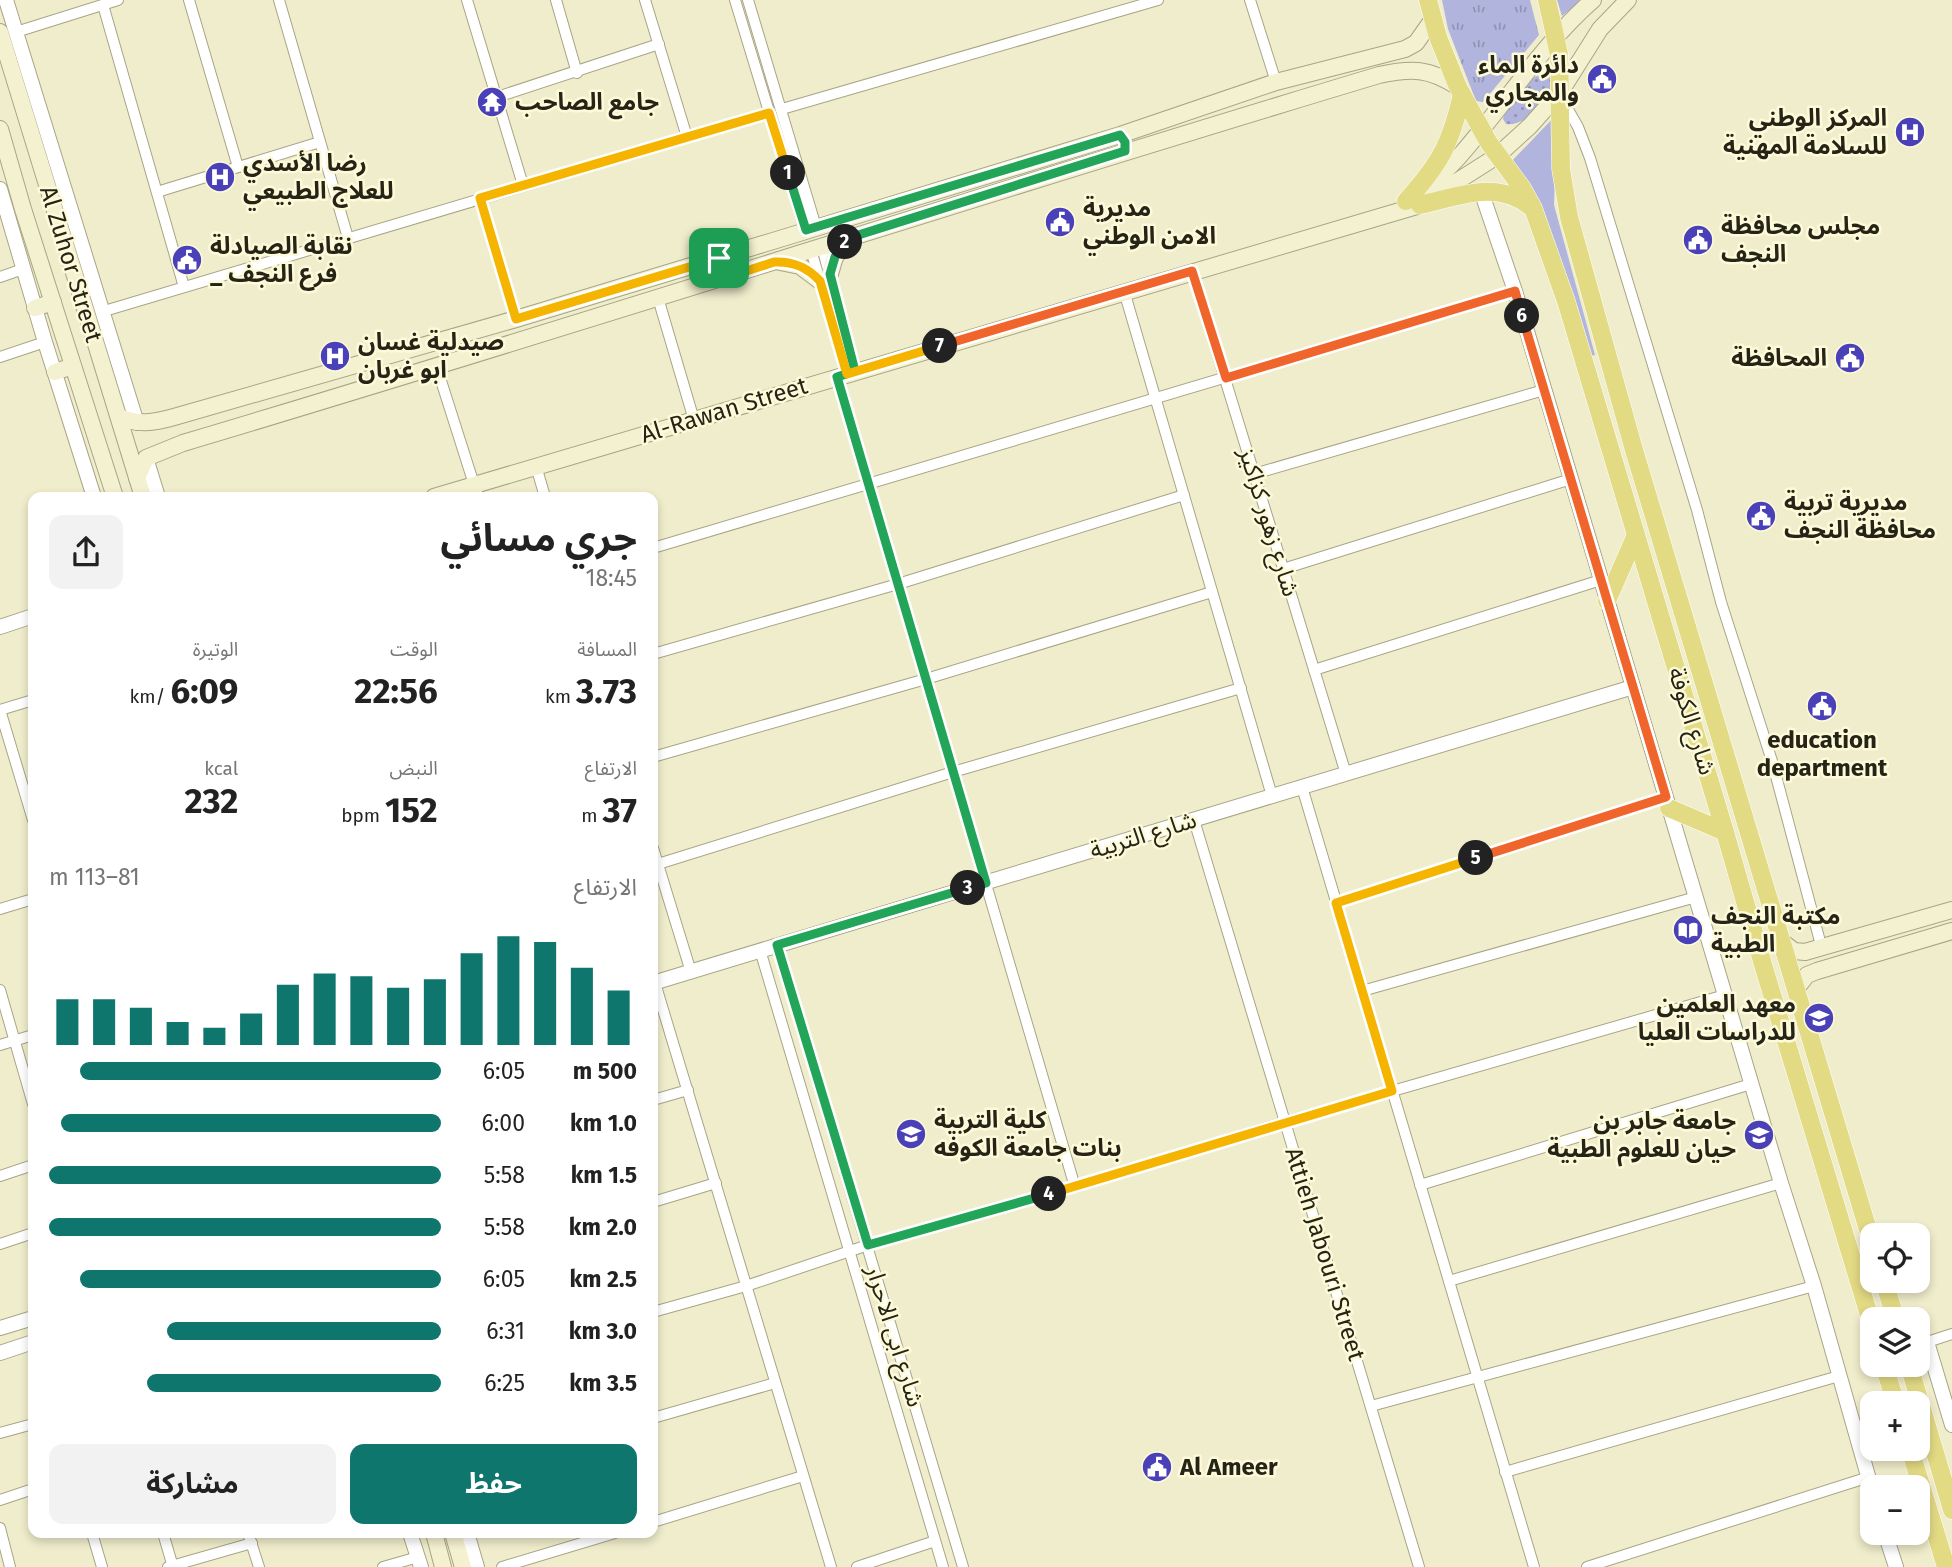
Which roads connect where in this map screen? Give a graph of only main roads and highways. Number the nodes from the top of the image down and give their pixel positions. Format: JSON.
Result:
{"nodes":[{"id":1,"x":1428,"y":0,"type":"edge"},
{"id":2,"x":1547,"y":0,"type":"edge"},
{"id":3,"x":1593,"y":0,"type":"edge"},
{"id":4,"x":1628,"y":0,"type":"edge"},
{"id":5,"x":1433,"y":19,"type":"junction"},
{"id":6,"x":8,"y":32,"type":"edge"},
{"id":7,"x":1561,"y":32,"type":"junction"},
{"id":8,"x":1590,"y":44,"type":"junction"},
{"id":9,"x":1460,"y":90,"type":"junction"},
{"id":10,"x":1561,"y":94,"type":"junction"},
{"id":11,"x":0,"y":129,"type":"edge"},
{"id":12,"x":1481,"y":130,"type":"junction"},
{"id":13,"x":1122,"y":143,"type":"junction"},
{"id":14,"x":1497,"y":156,"type":"junction"},
{"id":15,"x":43,"y":174,"type":"junction"},
{"id":16,"x":15,"y":182,"type":"junction"},
{"id":17,"x":1413,"y":203,"type":"junction"},
{"id":18,"x":1533,"y":208,"type":"junction"},
{"id":19,"x":57,"y":221,"type":"junction"},
{"id":20,"x":30,"y":230,"type":"junction"},
{"id":21,"x":852,"y":237,"type":"junction"},
{"id":22,"x":719,"y":258,"type":"junction"},
{"id":23,"x":774,"y":262,"type":"junction"},
{"id":24,"x":725,"y":278,"type":"junction"},
{"id":25,"x":53,"y":302,"type":"junction"},
{"id":26,"x":35,"y":308,"type":"road end"},
{"id":27,"x":74,"y":366,"type":"junction"},
{"id":28,"x":55,"y":372,"type":"road end"},
{"id":29,"x":214,"y":406,"type":"junction"},
{"id":30,"x":119,"y":417,"type":"junction"},
{"id":31,"x":223,"y":432,"type":"junction"},
{"id":32,"x":137,"y":478,"type":"junction"},
{"id":33,"x":476,"y":491,"type":"edge"},
{"id":34,"x":113,"y":492,"type":"edge"},
{"id":35,"x":141,"y":492,"type":"edge"},
{"id":36,"x":1635,"y":537,"type":"junction"},
{"id":37,"x":1607,"y":601,"type":"road end"},
{"id":38,"x":1667,"y":803,"type":"road end"},
{"id":39,"x":1725,"y":832,"type":"junction"},
{"id":40,"x":1949,"y":910,"type":"edge"},
{"id":41,"x":1952,"y":930,"type":"edge"},
{"id":42,"x":1780,"y":941,"type":"junction"},
{"id":43,"x":1822,"y":948,"type":"junction"},
{"id":44,"x":1828,"y":967,"type":"junction"},
{"id":45,"x":1796,"y":991,"type":"junction"},
{"id":46,"x":1776,"y":1006,"type":"junction"},
{"id":47,"x":1866,"y":1223,"type":"edge"},
{"id":48,"x":1867,"y":1307,"type":"edge"},
{"id":49,"x":1913,"y":1377,"type":"edge"},
{"id":50,"x":1914,"y":1461,"type":"edge"},
{"id":51,"x":1952,"y":1510,"type":"edge"},
{"id":52,"x":434,"y":1538,"type":"edge"},
{"id":53,"x":454,"y":1538,"type":"edge"},
{"id":54,"x":443,"y":1567,"type":"edge"},
{"id":55,"x":463,"y":1567,"type":"edge"},
{"id":56,"x":1946,"y":1567,"type":"edge"}],
"edges":[{"from":1,"to":5,"type":"highway","name":"شارع الكوفة"},
{"from":2,"to":7,"type":"highway","name":"شارع الكوفة"},
{"from":3,"to":7,"type":"main road","name":"Al-Rawan Street"},
{"from":4,"to":8,"type":"main road","name":"Al-Rawan Street"},
{"from":5,"to":9,"type":"highway","name":"شارع الكوفة"},
{"from":5,"to":13,"type":"main road"},
{"from":6,"to":15,"type":"main road","name":"Al Zuhor Street"},
{"from":7,"to":8,"type":"main road"},
{"from":7,"to":10,"type":"highway","name":"شارع الكوفة"},
{"from":7,"to":12,"type":"main road","name":"Al-Rawan Street"},
{"from":8,"to":10,"type":"main road","name":"Al-Rawan Street"},
{"from":9,"to":12,"type":"highway","name":"شارع الكوفة"},
{"from":9,"to":13,"type":"main road"},
{"from":9,"to":17,"type":"highway"},
{"from":10,"to":14,"type":"main road","name":"Al-Rawan Street"},
{"from":10,"to":42,"type":"highway","name":"شارع الكوفة"},
{"from":11,"to":16,"type":"main road","name":"Al Zuhor Street"},
{"from":12,"to":14,"type":"highway","name":"شارع الكوفة"},
{"from":12,"to":17,"type":"main road","name":"Al-Rawan Street"},
{"from":13,"to":21,"type":"main road"},
{"from":13,"to":22,"type":"main road"},
{"from":14,"to":17,"type":"main road","name":"Al-Rawan Street"},
{"from":14,"to":18,"type":"highway","name":"شارع الكوفة"},
{"from":15,"to":16,"type":"main road"},
{"from":15,"to":19,"type":"main road","name":"Al Zuhor Street"},
{"from":16,"to":20,"type":"main road","name":"Al Zuhor Street"},
{"from":17,"to":18,"type":"highway"},
{"from":17,"to":33,"type":"main road","name":"Al-Rawan Street"},
{"from":18,"to":36,"type":"highway","name":"شارع الكوفة"},
{"from":19,"to":20,"type":"main road"},
{"from":19,"to":30,"type":"main road","name":"Al Zuhor Street"},
{"from":20,"to":25,"type":"main road","name":"Al Zuhor Street"},
{"from":21,"to":23,"type":"main road"},
{"from":21,"to":23,"type":"main road"},
{"from":22,"to":24,"type":"main road"},
{"from":22,"to":29,"type":"main road"},
{"from":23,"to":24,"type":"main road"},
{"from":24,"to":31,"type":"main road"},
{"from":25,"to":26,"type":"main road"},
{"from":25,"to":27,"type":"main road","name":"Al Zuhor Street"},
{"from":27,"to":28,"type":"main road"},
{"from":27,"to":34,"type":"main road","name":"Al Zuhor Street"},
{"from":29,"to":30,"type":"main road"},
{"from":29,"to":31,"type":"main road"},
{"from":30,"to":32,"type":"main road","name":"Al Zuhor Street"},
{"from":31,"to":32,"type":"main road"},
{"from":32,"to":35,"type":"main road","name":"Al Zuhor Street"},
{"from":36,"to":37,"type":"highway"},
{"from":36,"to":39,"type":"highway","name":"شارع الكوفة"},
{"from":38,"to":39,"type":"highway"},
{"from":39,"to":46,"type":"highway","name":"شارع الكوفة"},
{"from":40,"to":41,"type":"main road"},
{"from":40,"to":43,"type":"main road"},
{"from":41,"to":44,"type":"main road"},
{"from":42,"to":43,"type":"main road"},
{"from":42,"to":45,"type":"highway","name":"شارع الكوفة"},
{"from":43,"to":44,"type":"main road"},
{"from":44,"to":45,"type":"main road"},
{"from":45,"to":46,"type":"highway"},
{"from":45,"to":47,"type":"highway","name":"شارع الكوفة"},
{"from":46,"to":48,"type":"highway","name":"شارع الكوفة"},
{"from":49,"to":51,"type":"highway"},
{"from":50,"to":56,"type":"highway"},
{"from":52,"to":54,"type":"main road"},
{"from":53,"to":55,"type":"main road"}]}
